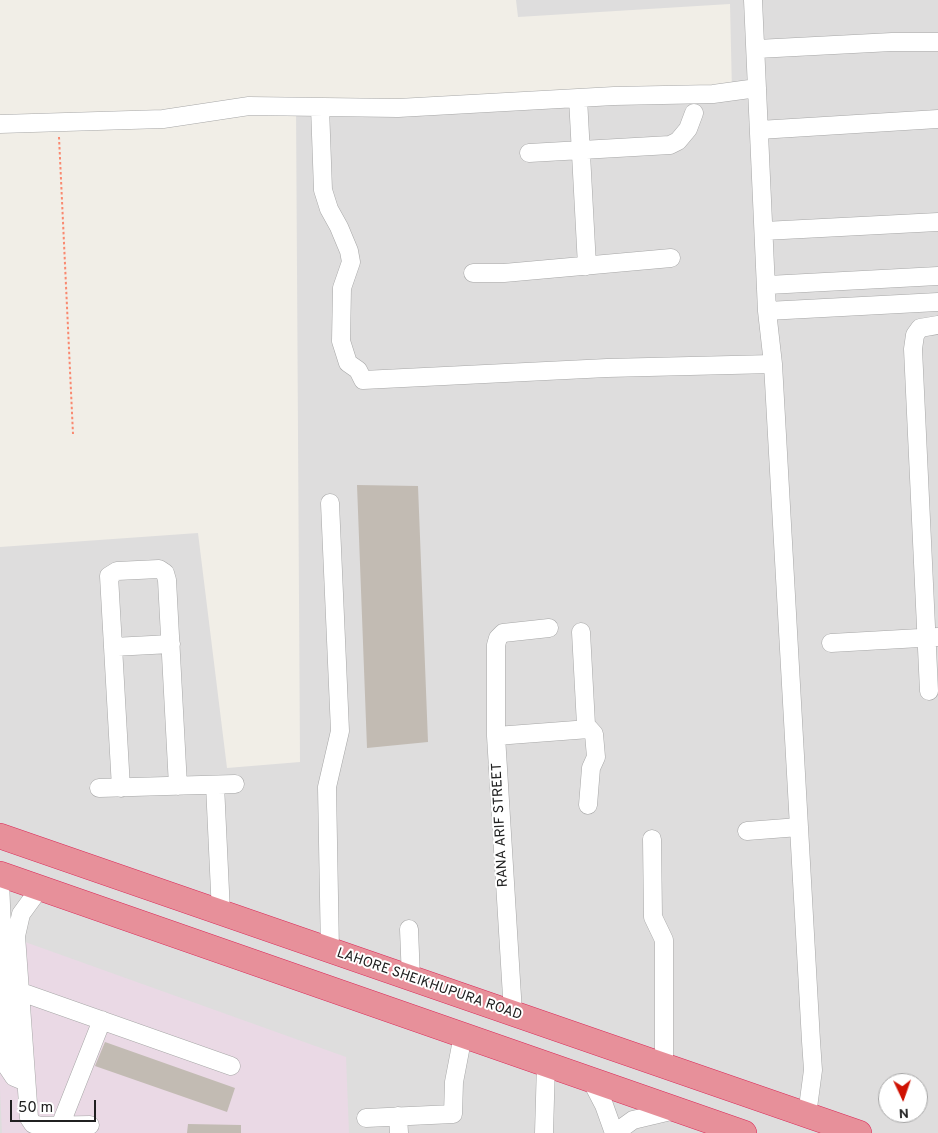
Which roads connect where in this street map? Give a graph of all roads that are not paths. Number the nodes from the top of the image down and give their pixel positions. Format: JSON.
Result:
{"nodes":[{"id":1,"x":753,"y":0,"type":"edge"},
{"id":2,"x":938,"y":42,"type":"edge"},
{"id":3,"x":757,"y":49,"type":"junction"},
{"id":4,"x":757,"y":88,"type":"junction"},
{"id":5,"x":578,"y":98,"type":"junction"},
{"id":6,"x":320,"y":107,"type":"junction"},
{"id":7,"x":694,"y":113,"type":"dead end"},
{"id":8,"x":938,"y":119,"type":"edge"},
{"id":9,"x":0,"y":124,"type":"edge"},
{"id":10,"x":759,"y":130,"type":"junction"},
{"id":11,"x":580,"y":151,"type":"junction"},
{"id":12,"x":529,"y":153,"type":"dead end"},
{"id":13,"x":938,"y":222,"type":"edge"},
{"id":14,"x":764,"y":231,"type":"junction"},
{"id":15,"x":671,"y":258,"type":"dead end"},
{"id":16,"x":587,"y":266,"type":"junction"},
{"id":17,"x":473,"y":273,"type":"dead end"},
{"id":18,"x":938,"y":276,"type":"edge"},
{"id":19,"x":768,"y":285,"type":"junction"},
{"id":20,"x":938,"y":302,"type":"edge"},
{"id":21,"x":768,"y":311,"type":"junction"},
{"id":22,"x":938,"y":325,"type":"edge"},
{"id":23,"x":773,"y":364,"type":"junction"},
{"id":24,"x":330,"y":503,"type":"dead end"},
{"id":25,"x":549,"y":628,"type":"dead end"},
{"id":26,"x":581,"y":632,"type":"dead end"},
{"id":27,"x":932,"y":637,"type":"edge"},
{"id":28,"x":831,"y":643,"type":"dead end"},
{"id":29,"x":171,"y":644,"type":"junction"},
{"id":30,"x":112,"y":647,"type":"junction"},
{"id":31,"x":929,"y":691,"type":"dead end"},
{"id":32,"x":589,"y":729,"type":"junction"},
{"id":33,"x":496,"y":736,"type":"junction"},
{"id":34,"x":235,"y":784,"type":"dead end"},
{"id":35,"x":215,"y":785,"type":"junction"},
{"id":36,"x":178,"y":786,"type":"junction"},
{"id":37,"x":99,"y":788,"type":"dead end"},
{"id":38,"x":121,"y":788,"type":"junction"},
{"id":39,"x":588,"y":805,"type":"dead end"},
{"id":40,"x":799,"y":827,"type":"junction"},
{"id":41,"x":747,"y":831,"type":"dead end"},
{"id":42,"x":0,"y":836,"type":"edge"},
{"id":43,"x":652,"y":839,"type":"dead end"},
{"id":44,"x":0,"y":874,"type":"edge"},
{"id":45,"x":0,"y":882,"type":"edge"},
{"id":46,"x":40,"y":888,"type":"junction"},
{"id":47,"x":221,"y":913,"type":"junction"},
{"id":48,"x":409,"y":929,"type":"dead end"},
{"id":49,"x":330,"y":952,"type":"junction"},
{"id":50,"x":383,"y":969,"type":"junction"},
{"id":51,"x":412,"y":979,"type":"junction"},
{"id":52,"x":12,"y":988,"type":"junction"},
{"id":53,"x":372,"y":1002,"type":"junction"},
{"id":54,"x":513,"y":1013,"type":"junction"},
{"id":55,"x":102,"y":1020,"type":"junction"},
{"id":56,"x":463,"y":1035,"type":"junction"},
{"id":57,"x":546,"y":1064,"type":"junction"},
{"id":58,"x":231,"y":1066,"type":"dead end"},
{"id":59,"x":664,"y":1067,"type":"junction"},
{"id":60,"x":591,"y":1080,"type":"junction"},
{"id":61,"x":678,"y":1110,"type":"junction"},
{"id":62,"x":807,"y":1115,"type":"junction"},
{"id":63,"x":366,"y":1118,"type":"dead end"},
{"id":64,"x":90,"y":1125,"type":"dead end"},
{"id":65,"x":398,"y":1125,"type":"edge"},
{"id":66,"x":39,"y":1129,"type":"edge"},
{"id":67,"x":61,"y":1129,"type":"edge"},
{"id":68,"x":544,"y":1133,"type":"edge"},
{"id":69,"x":614,"y":1133,"type":"edge"},
{"id":70,"x":744,"y":1133,"type":"edge"},
{"id":71,"x":859,"y":1133,"type":"edge"}],
"edges":[{"from":1,"to":3,"type":"street"},
{"from":2,"to":3,"type":"street"},
{"from":3,"to":4,"type":"street"},
{"from":4,"to":5,"type":"street"},
{"from":4,"to":10,"type":"street"},
{"from":5,"to":6,"type":"street"},
{"from":5,"to":11,"type":"street"},
{"from":6,"to":9,"type":"street"},
{"from":6,"to":23,"type":"street"},
{"from":7,"to":11,"type":"street"},
{"from":8,"to":10,"type":"street"},
{"from":10,"to":14,"type":"street"},
{"from":11,"to":12,"type":"street"},
{"from":11,"to":16,"type":"street"},
{"from":13,"to":14,"type":"street"},
{"from":14,"to":19,"type":"street"},
{"from":15,"to":16,"type":"street"},
{"from":16,"to":17,"type":"street"},
{"from":18,"to":19,"type":"street"},
{"from":19,"to":21,"type":"street"},
{"from":20,"to":21,"type":"street"},
{"from":21,"to":23,"type":"street"},
{"from":22,"to":27,"type":"street"},
{"from":23,"to":40,"type":"street"},
{"from":24,"to":49,"type":"street"},
{"from":25,"to":33,"type":"street","name":"RANA ARIF STREET"},
{"from":26,"to":32,"type":"street"},
{"from":27,"to":28,"type":"street"},
{"from":27,"to":31,"type":"street"},
{"from":29,"to":30,"type":"street"},
{"from":29,"to":30,"type":"street"},
{"from":29,"to":36,"type":"street"},
{"from":30,"to":38,"type":"street"},
{"from":32,"to":33,"type":"street"},
{"from":32,"to":39,"type":"street"},
{"from":33,"to":54,"type":"street","name":"RANA ARIF STREET"},
{"from":34,"to":35,"type":"street"},
{"from":35,"to":36,"type":"street"},
{"from":35,"to":47,"type":"street"},
{"from":36,"to":38,"type":"street"},
{"from":37,"to":38,"type":"street"},
{"from":40,"to":41,"type":"street"},
{"from":40,"to":62,"type":"street"},
{"from":42,"to":47,"type":"highway","name":"LAHORE SHEIKHUPURA ROAD"},
{"from":43,"to":59,"type":"street"},
{"from":44,"to":46,"type":"highway"},
{"from":45,"to":52,"type":"street"},
{"from":46,"to":52,"type":"street"},
{"from":46,"to":53,"type":"highway"},
{"from":47,"to":49,"type":"highway","name":"LAHORE SHEIKHUPURA ROAD"},
{"from":48,"to":51,"type":"street"},
{"from":49,"to":50,"type":"highway","name":"LAHORE SHEIKHUPURA ROAD"},
{"from":50,"to":51,"type":"highway","name":"LAHORE SHEIKHUPURA ROAD"},
{"from":50,"to":53,"type":"highway"},
{"from":51,"to":54,"type":"highway","name":"LAHORE SHEIKHUPURA ROAD"},
{"from":52,"to":55,"type":"street"},
{"from":52,"to":66,"type":"street"},
{"from":53,"to":56,"type":"highway"},
{"from":54,"to":59,"type":"highway","name":"LAHORE SHEIKHUPURA ROAD"},
{"from":55,"to":58,"type":"street"},
{"from":55,"to":67,"type":"street"},
{"from":56,"to":57,"type":"highway"},
{"from":56,"to":65,"type":"street"},
{"from":57,"to":60,"type":"highway"},
{"from":57,"to":68,"type":"street"},
{"from":59,"to":62,"type":"highway","name":"LAHORE SHEIKHUPURA ROAD"},
{"from":60,"to":61,"type":"highway"},
{"from":60,"to":69,"type":"street"},
{"from":61,"to":69,"type":"street"},
{"from":61,"to":70,"type":"highway"},
{"from":62,"to":71,"type":"highway","name":"LAHORE SHEIKHUPURA ROAD"},
{"from":63,"to":65,"type":"street"},
{"from":64,"to":67,"type":"street"},
{"from":66,"to":67,"type":"street"}]}
